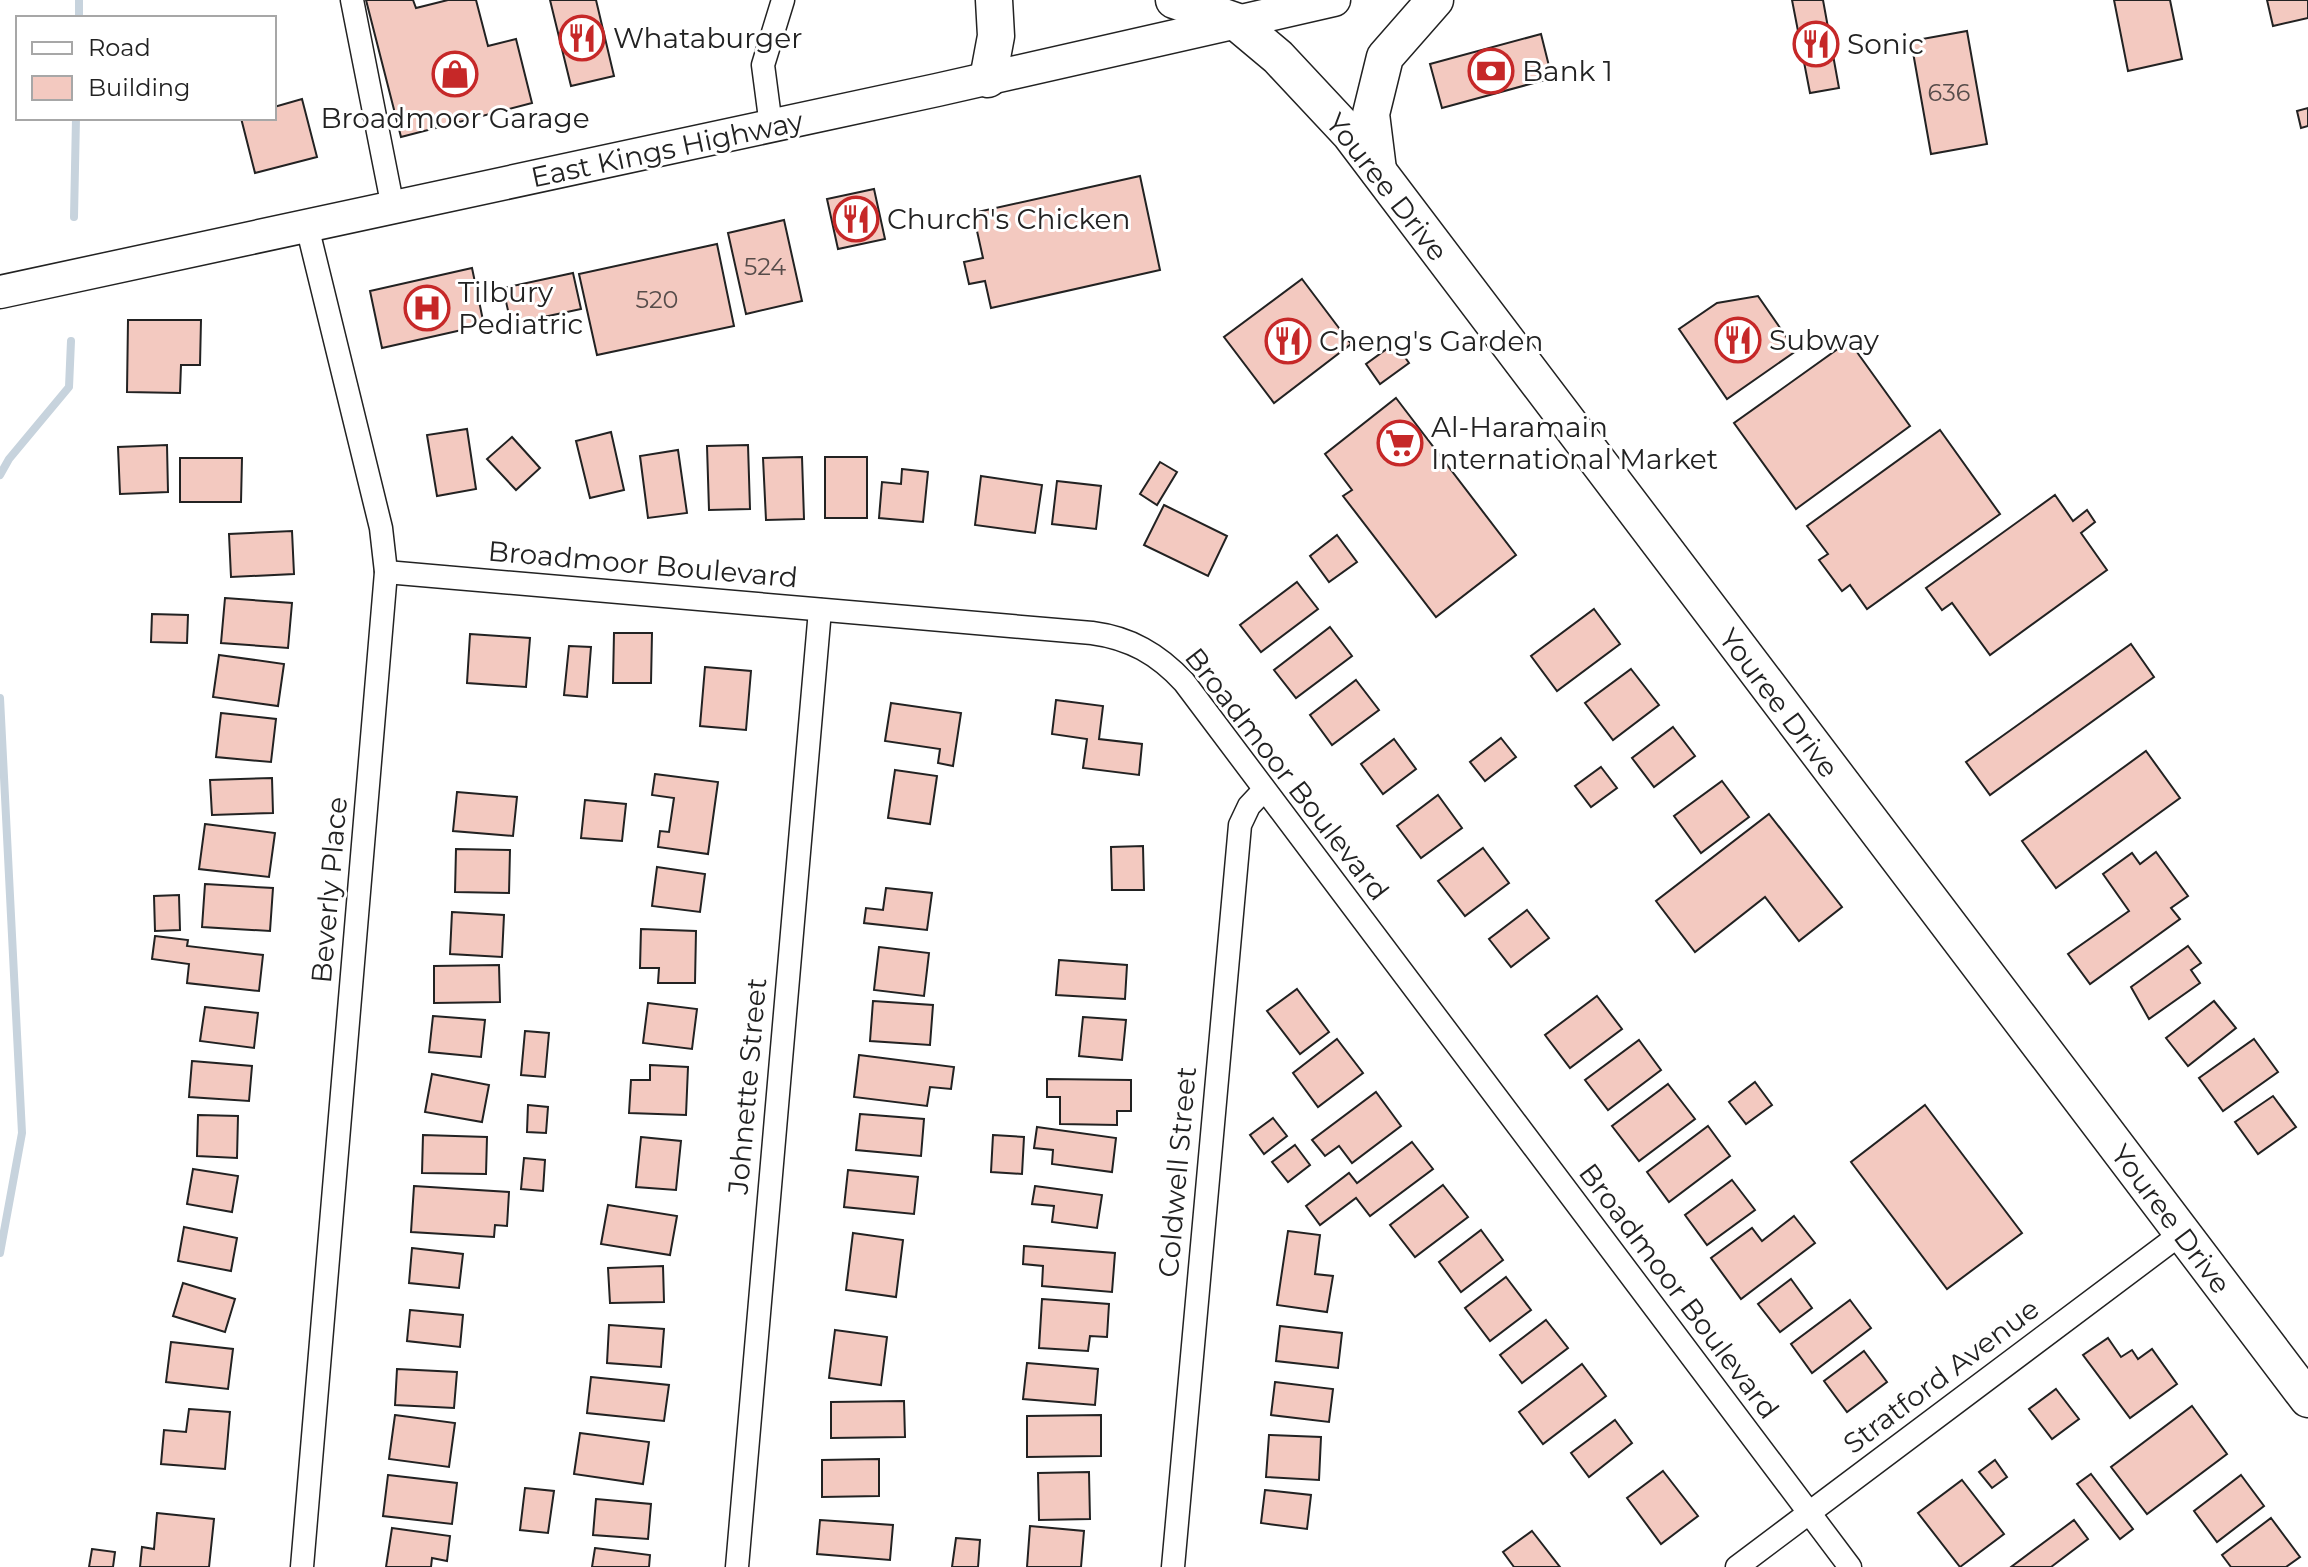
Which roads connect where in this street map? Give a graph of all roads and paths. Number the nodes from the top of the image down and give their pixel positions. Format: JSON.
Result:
{"nodes":[{"id":1,"x":352,"y":0,"type":"edge"},
{"id":2,"x":783,"y":0,"type":"edge"},
{"id":3,"x":994,"y":0,"type":"edge"},
{"id":4,"x":1174,"y":0,"type":"edge"},
{"id":5,"x":1334,"y":0,"type":"edge"},
{"id":6,"x":1435,"y":0,"type":"edge"},
{"id":7,"x":1231,"y":10,"type":"edge"},
{"id":8,"x":988,"y":79,"type":"junction"},
{"id":9,"x":771,"y":126,"type":"junction"},
{"id":10,"x":1378,"y":172,"type":"junction"},
{"id":11,"x":393,"y":208,"type":"junction"},
{"id":12,"x":307,"y":226,"type":"junction"},
{"id":13,"x":0,"y":292,"type":"edge"},
{"id":14,"x":386,"y":572,"type":"junction"},
{"id":15,"x":820,"y":610,"type":"junction"},
{"id":16,"x":1264,"y":790,"type":"junction"},
{"id":17,"x":2182,"y":1233,"type":"junction"},
{"id":18,"x":2308,"y":1399,"type":"edge"},
{"id":19,"x":1809,"y":1512,"type":"junction"},
{"id":20,"x":302,"y":1567,"type":"edge"},
{"id":21,"x":737,"y":1567,"type":"edge"},
{"id":22,"x":1173,"y":1567,"type":"edge"},
{"id":23,"x":1737,"y":1567,"type":"edge"},
{"id":24,"x":1850,"y":1567,"type":"edge"}],
"edges":[{"from":1,"to":11,"type":"street"},
{"from":2,"to":9,"type":"street"},
{"from":3,"to":8,"type":"main road"},
{"from":4,"to":7,"type":"main road","name":"Youree Drive"},
{"from":5,"to":7,"type":"main road","name":"East Kings Highway"},
{"from":6,"to":10,"type":"main road"},
{"from":7,"to":8,"type":"main road","name":"East Kings Highway"},
{"from":7,"to":10,"type":"main road","name":"Youree Drive"},
{"from":8,"to":9,"type":"main road","name":"East Kings Highway"},
{"from":9,"to":11,"type":"main road","name":"East Kings Highway"},
{"from":10,"to":17,"type":"main road","name":"Youree Drive"},
{"from":11,"to":12,"type":"main road","name":"East Kings Highway"},
{"from":12,"to":13,"type":"main road","name":"East Kings Highway"},
{"from":12,"to":14,"type":"street","name":"Beverly Place"},
{"from":14,"to":15,"type":"street","name":"Broadmoor Boulevard"},
{"from":14,"to":20,"type":"street","name":"Beverly Place"},
{"from":15,"to":16,"type":"street","name":"Broadmoor Boulevard"},
{"from":15,"to":21,"type":"street","name":"Johnette Street"},
{"from":16,"to":19,"type":"street","name":"Broadmoor Boulevard"},
{"from":16,"to":22,"type":"street","name":"Coldwell Street"},
{"from":17,"to":18,"type":"main road","name":"Youree Drive"},
{"from":17,"to":19,"type":"street","name":"Stratford Avenue"},
{"from":19,"to":23,"type":"street","name":"Stratford Avenue"},
{"from":19,"to":24,"type":"street","name":"Broadmoor Boulevard"}]}
